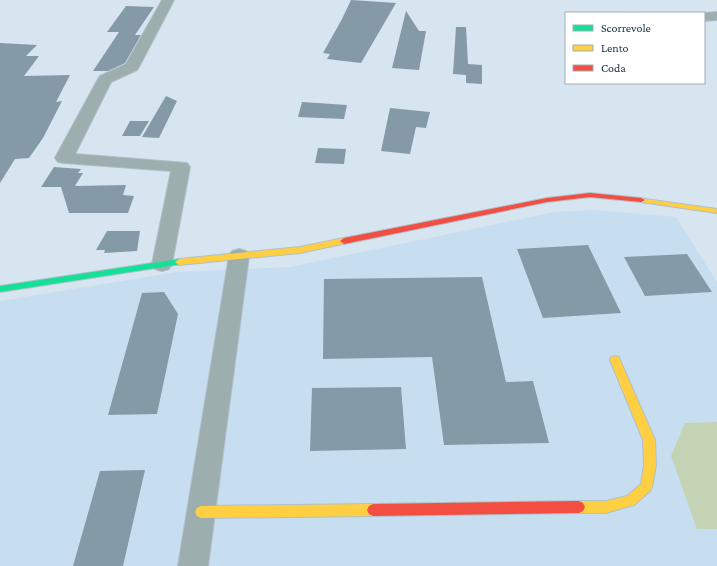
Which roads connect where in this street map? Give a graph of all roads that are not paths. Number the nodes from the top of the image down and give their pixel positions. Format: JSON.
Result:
{"nodes":[{"id":1,"x":168,"y":0,"type":"edge"},
{"id":2,"x":717,"y":16,"type":"edge"},
{"id":3,"x":705,"y":17,"type":"edge"},
{"id":4,"x":717,"y":211,"type":"edge"},
{"id":5,"x":239,"y":256,"type":"junction"},
{"id":6,"x":162,"y":264,"type":"junction"},
{"id":7,"x":0,"y":289,"type":"edge"},
{"id":8,"x":615,"y":360,"type":"dead end"},
{"id":9,"x":200,"y":512,"type":"junction"},
{"id":10,"x":192,"y":566,"type":"edge"}],
"edges":[{"from":1,"to":6,"type":"street"},
{"from":2,"to":3,"type":"street"},
{"from":4,"to":5,"type":"street"},
{"from":5,"to":6,"type":"street"},
{"from":5,"to":9,"type":"street"},
{"from":6,"to":7,"type":"street"},
{"from":8,"to":9,"type":"street"},
{"from":9,"to":10,"type":"street"}]}
